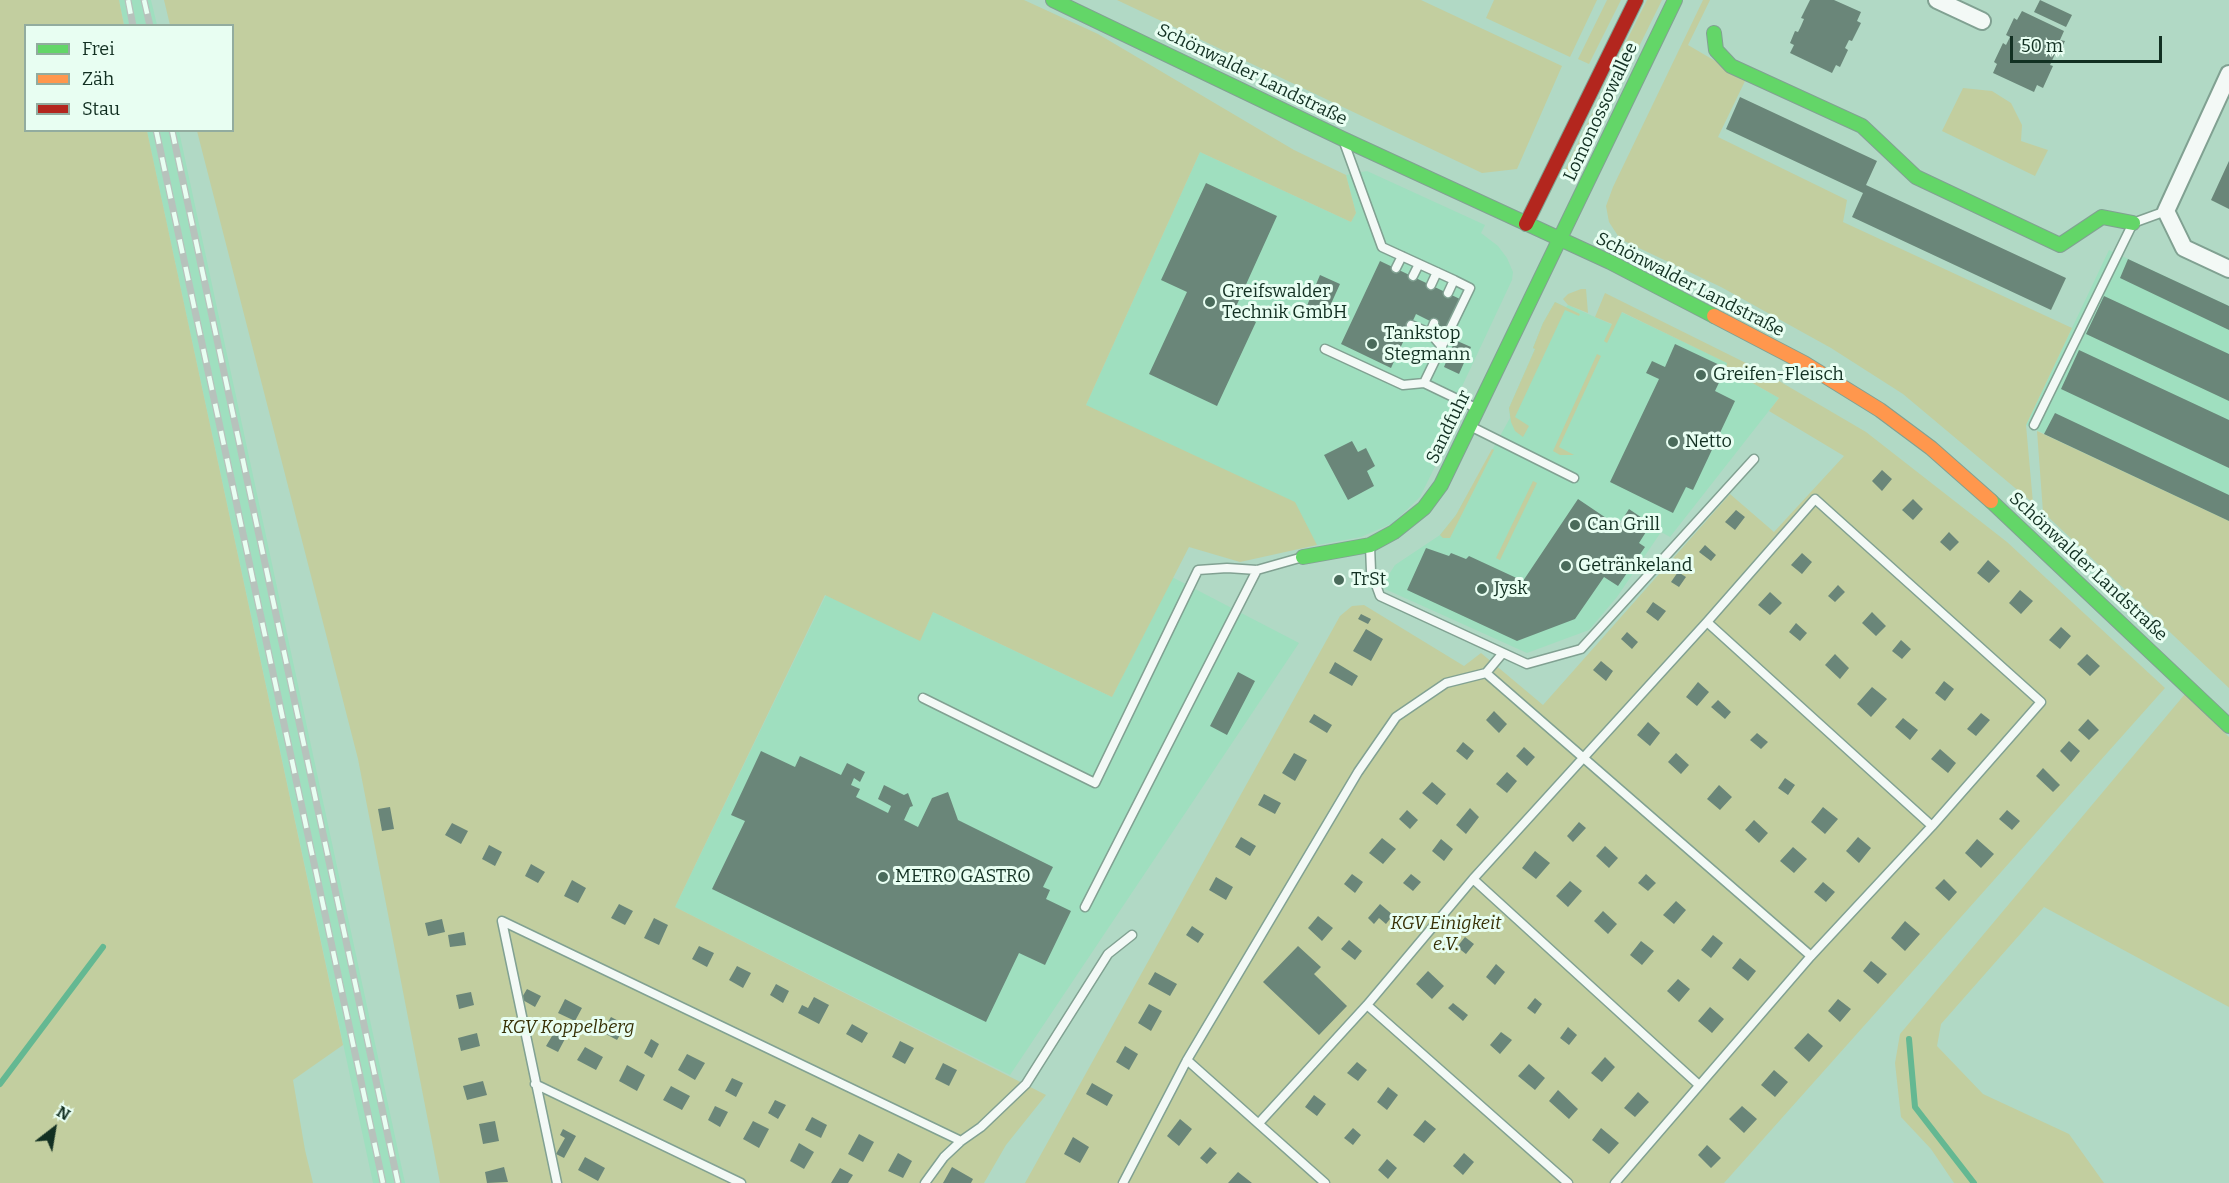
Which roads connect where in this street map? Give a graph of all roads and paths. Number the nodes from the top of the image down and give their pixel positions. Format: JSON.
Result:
{"nodes":[{"id":1,"x":1053,"y":0,"type":"edge"},
{"id":2,"x":1636,"y":0,"type":"edge"},
{"id":3,"x":1675,"y":0,"type":"edge"},
{"id":4,"x":1937,"y":0,"type":"edge"},
{"id":5,"x":1982,"y":21,"type":"dead end"},
{"id":6,"x":1714,"y":33,"type":"dead end"},
{"id":7,"x":2229,"y":74,"type":"edge"},
{"id":8,"x":1343,"y":139,"type":"junction"},
{"id":9,"x":2166,"y":211,"type":"junction"},
{"id":10,"x":2133,"y":223,"type":"junction"},
{"id":11,"x":1526,"y":224,"type":"junction"},
{"id":12,"x":1559,"y":239,"type":"junction"},
{"id":13,"x":1402,"y":256,"type":"junction"},
{"id":14,"x":1419,"y":264,"type":"junction"},
{"id":15,"x":1396,"y":268,"type":"dead end"},
{"id":16,"x":2229,"y":269,"type":"edge"},
{"id":17,"x":1437,"y":272,"type":"junction"},
{"id":18,"x":1413,"y":276,"type":"dead end"},
{"id":19,"x":1454,"y":280,"type":"junction"},
{"id":20,"x":1431,"y":285,"type":"dead end"},
{"id":21,"x":1448,"y":293,"type":"dead end"},
{"id":22,"x":1418,"y":315,"type":"dead end"},
{"id":23,"x":1434,"y":323,"type":"dead end"},
{"id":24,"x":1431,"y":333,"type":"junction"},
{"id":25,"x":1442,"y":346,"type":"junction"},
{"id":26,"x":1325,"y":349,"type":"dead end"},
{"id":27,"x":1424,"y":383,"type":"junction"},
{"id":28,"x":1478,"y":409,"type":"junction"},
{"id":29,"x":2034,"y":425,"type":"dead end"},
{"id":30,"x":1470,"y":426,"type":"junction"},
{"id":31,"x":1754,"y":459,"type":"dead end"},
{"id":32,"x":1574,"y":478,"type":"dead end"},
{"id":33,"x":1370,"y":545,"type":"junction"},
{"id":34,"x":1303,"y":557,"type":"joint"},
{"id":35,"x":1257,"y":570,"type":"junction"},
{"id":36,"x":1707,"y":622,"type":"junction"},
{"id":37,"x":1502,"y":654,"type":"junction"},
{"id":38,"x":1486,"y":673,"type":"junction"},
{"id":39,"x":922,"y":698,"type":"dead end"},
{"id":40,"x":2229,"y":726,"type":"edge"},
{"id":41,"x":1585,"y":757,"type":"junction"},
{"id":42,"x":1932,"y":826,"type":"junction"},
{"id":43,"x":1473,"y":879,"type":"junction"},
{"id":44,"x":1085,"y":907,"type":"dead end"},
{"id":45,"x":1132,"y":935,"type":"dead end"},
{"id":46,"x":1811,"y":956,"type":"junction"},
{"id":47,"x":1366,"y":1005,"type":"junction"},
{"id":48,"x":1187,"y":1060,"type":"junction"},
{"id":49,"x":535,"y":1084,"type":"junction"},
{"id":50,"x":1699,"y":1085,"type":"junction"},
{"id":51,"x":1259,"y":1123,"type":"junction"},
{"id":52,"x":961,"y":1142,"type":"junction"},
{"id":53,"x":557,"y":1183,"type":"edge"},
{"id":54,"x":741,"y":1183,"type":"edge"},
{"id":55,"x":925,"y":1183,"type":"edge"},
{"id":56,"x":1123,"y":1183,"type":"edge"},
{"id":57,"x":1325,"y":1183,"type":"edge"},
{"id":58,"x":1568,"y":1183,"type":"edge"},
{"id":59,"x":1615,"y":1183,"type":"edge"}],
"edges":[{"from":1,"to":8,"type":"street","name":"Schönwalder Landstraße"},
{"from":2,"to":11,"type":"street","name":"Lomonossowallee"},
{"from":3,"to":12,"type":"street","name":"Lomonossowallee"},
{"from":4,"to":5,"type":"street"},
{"from":6,"to":10,"type":"street"},
{"from":7,"to":9,"type":"street"},
{"from":8,"to":11,"type":"street","name":"Schönwalder Landstraße"},
{"from":8,"to":13,"type":"lane"},
{"from":9,"to":10,"type":"lane"},
{"from":9,"to":16,"type":"street"},
{"from":10,"to":29,"type":"lane"},
{"from":11,"to":12,"type":"street","name":"Schönwalder Landstraße"},
{"from":12,"to":28,"type":"street","name":"Sandfuhr"},
{"from":12,"to":40,"type":"street","name":"Schönwalder Landstraße"},
{"from":13,"to":14,"type":"lane"},
{"from":13,"to":15,"type":"lane"},
{"from":14,"to":17,"type":"lane"},
{"from":14,"to":18,"type":"lane"},
{"from":17,"to":19,"type":"lane"},
{"from":17,"to":20,"type":"lane"},
{"from":19,"to":21,"type":"lane"},
{"from":19,"to":25,"type":"lane"},
{"from":22,"to":24,"type":"lane"},
{"from":23,"to":24,"type":"lane"},
{"from":24,"to":25,"type":"lane"},
{"from":25,"to":27,"type":"lane"},
{"from":26,"to":27,"type":"lane"},
{"from":27,"to":28,"type":"lane"},
{"from":28,"to":30,"type":"street","name":"Sandfuhr"},
{"from":30,"to":32,"type":"lane"},
{"from":30,"to":33,"type":"street","name":"Sandfuhr"},
{"from":31,"to":37,"type":"lane"},
{"from":33,"to":34,"type":"street","name":"Sandfuhr"},
{"from":33,"to":37,"type":"lane"},
{"from":34,"to":35,"type":"lane"},
{"from":35,"to":39,"type":"lane"},
{"from":35,"to":44,"type":"lane"},
{"from":36,"to":41,"type":"lane"},
{"from":36,"to":42,"type":"lane"},
{"from":36,"to":42,"type":"lane"},
{"from":37,"to":38,"type":"lane"},
{"from":38,"to":41,"type":"lane"},
{"from":38,"to":48,"type":"lane"},
{"from":41,"to":43,"type":"lane"},
{"from":41,"to":46,"type":"lane"},
{"from":42,"to":46,"type":"lane"},
{"from":43,"to":47,"type":"lane"},
{"from":43,"to":50,"type":"lane"},
{"from":45,"to":52,"type":"lane"},
{"from":46,"to":50,"type":"lane"},
{"from":47,"to":51,"type":"lane"},
{"from":47,"to":58,"type":"lane"},
{"from":48,"to":51,"type":"lane"},
{"from":48,"to":56,"type":"lane"},
{"from":49,"to":52,"type":"lane"},
{"from":49,"to":53,"type":"lane"},
{"from":49,"to":54,"type":"lane"},
{"from":50,"to":59,"type":"lane"},
{"from":51,"to":57,"type":"lane"},
{"from":52,"to":55,"type":"lane"}]}
